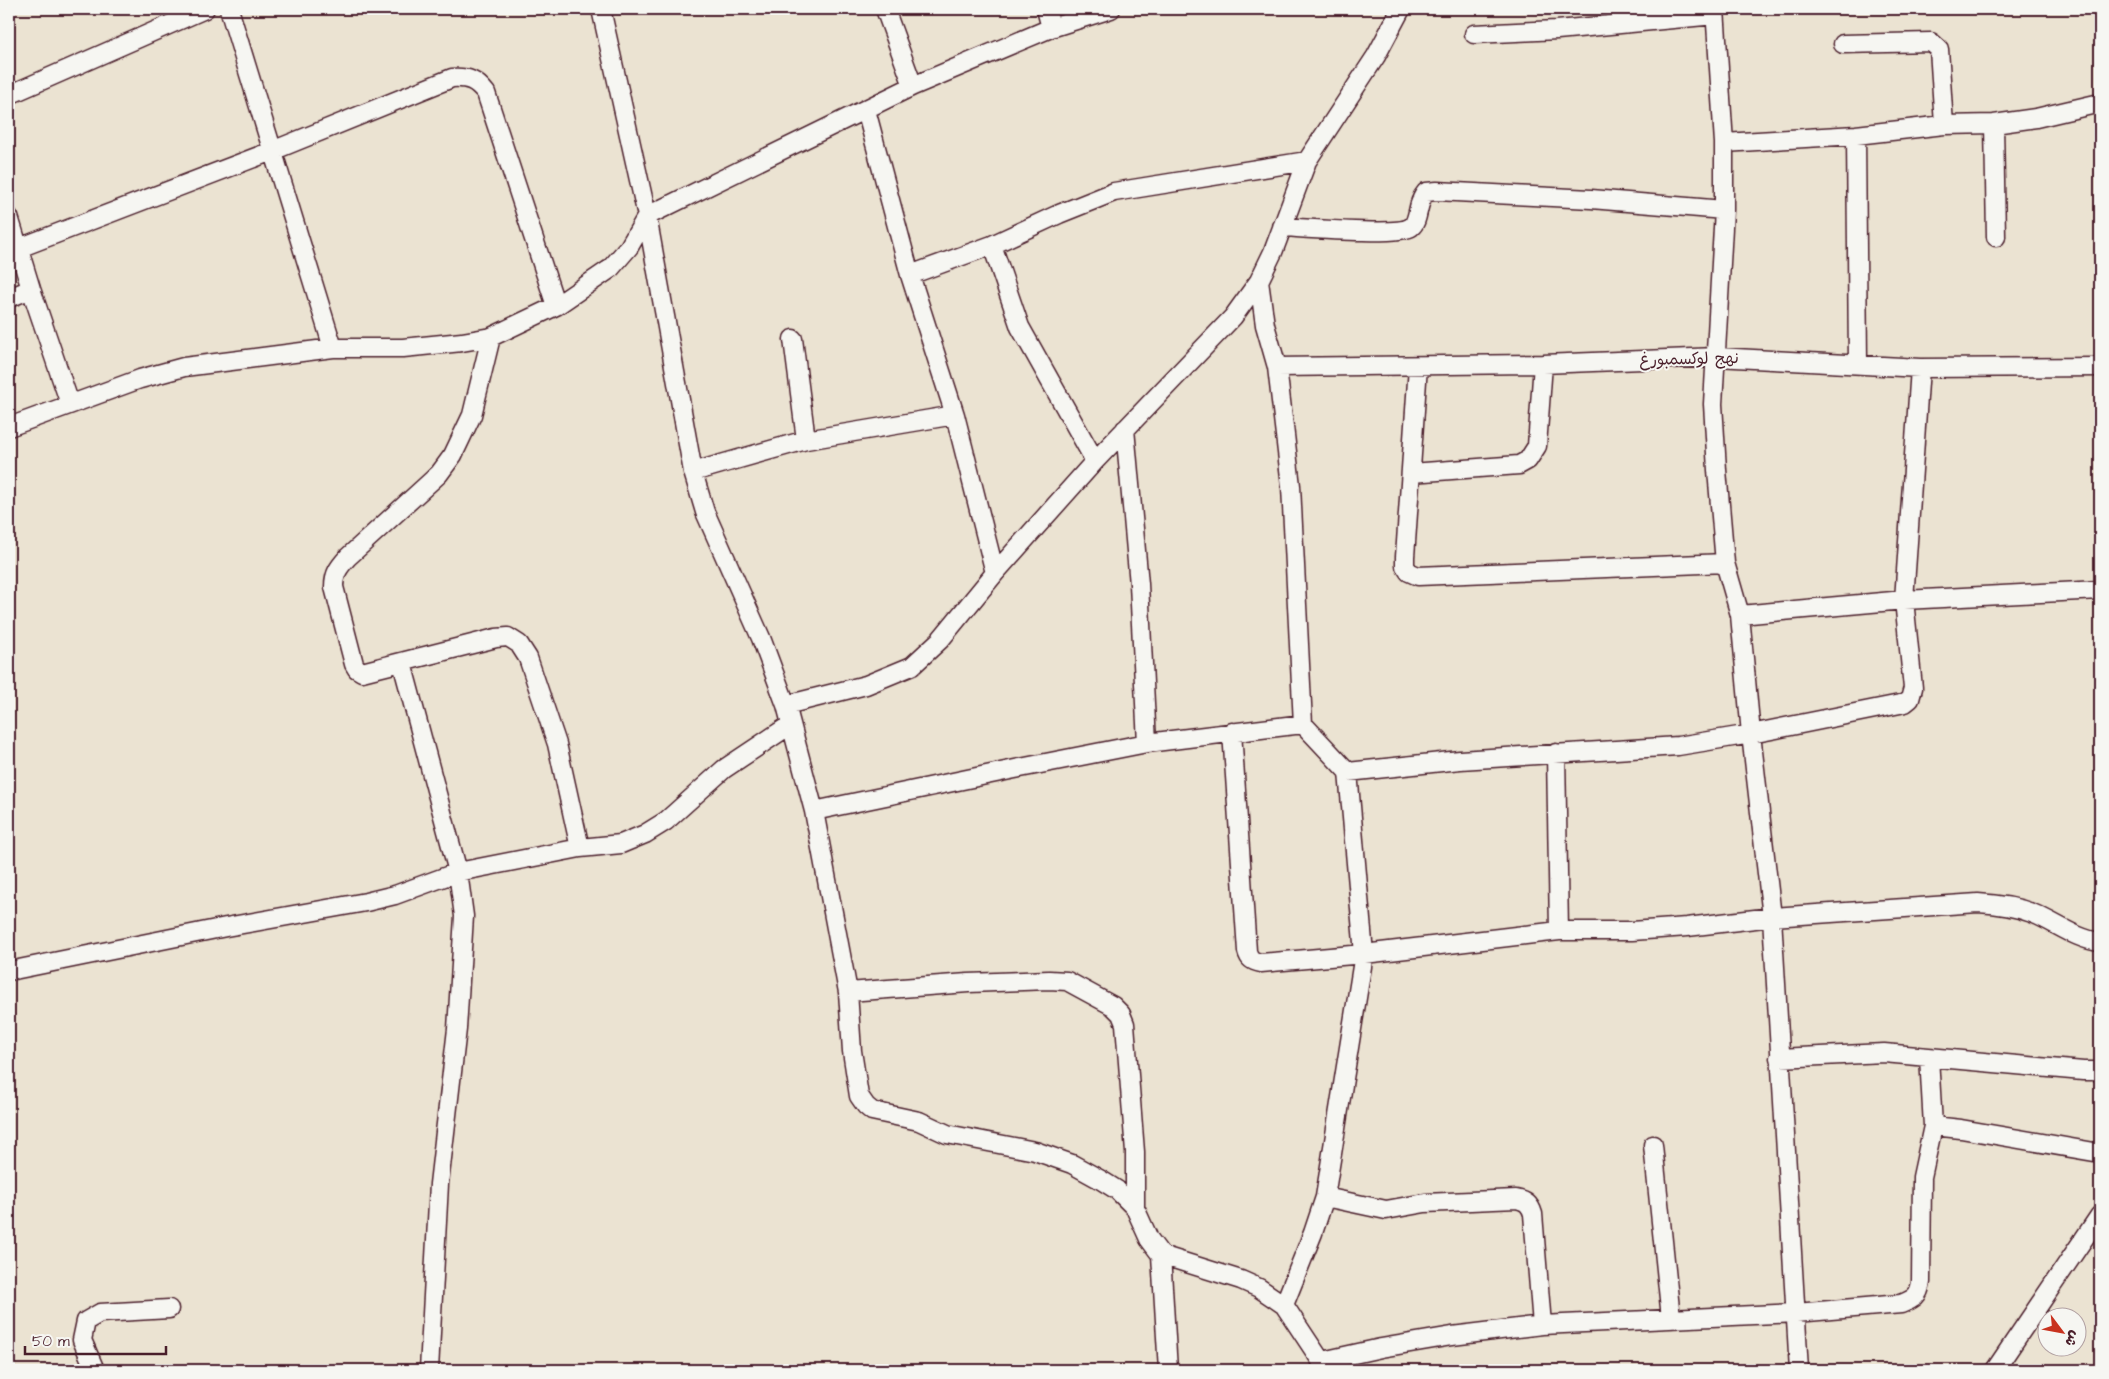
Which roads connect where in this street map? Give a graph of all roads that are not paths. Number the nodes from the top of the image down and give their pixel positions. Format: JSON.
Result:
{"nodes":[{"id":1,"x":205,"y":9,"type":"edge"},
{"id":2,"x":229,"y":9,"type":"edge"},
{"id":3,"x":601,"y":9,"type":"edge"},
{"id":4,"x":885,"y":9,"type":"edge"},
{"id":5,"x":1046,"y":9,"type":"edge"},
{"id":6,"x":1111,"y":9,"type":"edge"},
{"id":7,"x":1401,"y":9,"type":"edge"},
{"id":8,"x":1715,"y":12,"type":"edge"},
{"id":9,"x":1051,"y":28,"type":"junction"},
{"id":10,"x":1474,"y":34,"type":"dead end"},
{"id":11,"x":1843,"y":44,"type":"dead end"},
{"id":12,"x":913,"y":86,"type":"junction"},
{"id":13,"x":9,"y":95,"type":"edge"},
{"id":14,"x":2100,"y":103,"type":"edge"},
{"id":15,"x":866,"y":110,"type":"junction"},
{"id":16,"x":1994,"y":124,"type":"junction"},
{"id":17,"x":1944,"y":125,"type":"junction"},
{"id":18,"x":1856,"y":135,"type":"junction"},
{"id":19,"x":1724,"y":143,"type":"junction"},
{"id":20,"x":272,"y":151,"type":"junction"},
{"id":21,"x":1307,"y":161,"type":"junction"},
{"id":22,"x":1724,"y":210,"type":"junction"},
{"id":23,"x":647,"y":216,"type":"junction"},
{"id":24,"x":9,"y":217,"type":"edge"},
{"id":25,"x":1282,"y":227,"type":"junction"},
{"id":26,"x":1996,"y":238,"type":"dead end"},
{"id":27,"x":992,"y":245,"type":"junction"},
{"id":28,"x":19,"y":248,"type":"junction"},
{"id":29,"x":910,"y":276,"type":"junction"},
{"id":30,"x":1259,"y":281,"type":"junction"},
{"id":31,"x":30,"y":289,"type":"junction"},
{"id":32,"x":9,"y":298,"type":"edge"},
{"id":33,"x":556,"y":306,"type":"junction"},
{"id":34,"x":491,"y":337,"type":"junction"},
{"id":35,"x":793,"y":339,"type":"dead end"},
{"id":36,"x":333,"y":348,"type":"junction"},
{"id":37,"x":1717,"y":356,"type":"junction"},
{"id":38,"x":1543,"y":364,"type":"junction"},
{"id":39,"x":1858,"y":364,"type":"junction"},
{"id":40,"x":1418,"y":366,"type":"junction"},
{"id":41,"x":1277,"y":367,"type":"junction"},
{"id":42,"x":2100,"y":367,"type":"edge"},
{"id":43,"x":1920,"y":368,"type":"junction"},
{"id":44,"x":70,"y":404,"type":"junction"},
{"id":45,"x":956,"y":414,"type":"junction"},
{"id":46,"x":9,"y":427,"type":"edge"},
{"id":47,"x":1126,"y":430,"type":"junction"},
{"id":48,"x":806,"y":440,"type":"junction"},
{"id":49,"x":1095,"y":461,"type":"junction"},
{"id":50,"x":694,"y":472,"type":"junction"},
{"id":51,"x":1411,"y":473,"type":"junction"},
{"id":52,"x":1725,"y":563,"type":"junction"},
{"id":53,"x":995,"y":573,"type":"junction"},
{"id":54,"x":2100,"y":590,"type":"edge"},
{"id":55,"x":1904,"y":600,"type":"junction"},
{"id":56,"x":1740,"y":615,"type":"junction"},
{"id":57,"x":402,"y":663,"type":"junction"},
{"id":58,"x":786,"y":705,"type":"junction"},
{"id":59,"x":1303,"y":724,"type":"junction"},
{"id":60,"x":790,"y":725,"type":"junction"},
{"id":61,"x":1232,"y":732,"type":"junction"},
{"id":62,"x":1751,"y":734,"type":"junction"},
{"id":63,"x":1146,"y":743,"type":"junction"},
{"id":64,"x":1556,"y":753,"type":"junction"},
{"id":65,"x":1348,"y":772,"type":"junction"},
{"id":66,"x":814,"y":811,"type":"junction"},
{"id":67,"x":580,"y":848,"type":"junction"},
{"id":68,"x":458,"y":872,"type":"junction"},
{"id":69,"x":1772,"y":917,"type":"junction"},
{"id":70,"x":1559,"y":932,"type":"junction"},
{"id":71,"x":2100,"y":942,"type":"edge"},
{"id":72,"x":1364,"y":954,"type":"junction"},
{"id":73,"x":9,"y":971,"type":"edge"},
{"id":74,"x":848,"y":992,"type":"junction"},
{"id":75,"x":1930,"y":1057,"type":"junction"},
{"id":76,"x":1779,"y":1058,"type":"junction"},
{"id":77,"x":2100,"y":1071,"type":"edge"},
{"id":78,"x":1933,"y":1126,"type":"junction"},
{"id":79,"x":1653,"y":1145,"type":"dead end"},
{"id":80,"x":2100,"y":1153,"type":"edge"},
{"id":81,"x":1325,"y":1197,"type":"junction"},
{"id":82,"x":1135,"y":1208,"type":"junction"},
{"id":83,"x":2098,"y":1224,"type":"edge"},
{"id":84,"x":1161,"y":1255,"type":"junction"},
{"id":85,"x":1284,"y":1305,"type":"junction"},
{"id":86,"x":169,"y":1309,"type":"dead end"},
{"id":87,"x":1796,"y":1313,"type":"junction"},
{"id":88,"x":1671,"y":1318,"type":"junction"},
{"id":89,"x":1542,"y":1325,"type":"junction"},
{"id":90,"x":1325,"y":1366,"type":"edge"},
{"id":91,"x":95,"y":1370,"type":"edge"},
{"id":92,"x":429,"y":1370,"type":"edge"},
{"id":93,"x":1168,"y":1370,"type":"edge"},
{"id":94,"x":1798,"y":1370,"type":"edge"},
{"id":95,"x":1995,"y":1370,"type":"edge"}],
"edges":[{"from":1,"to":13,"type":"street"},
{"from":2,"to":20,"type":"street"},
{"from":3,"to":23,"type":"street"},
{"from":4,"to":12,"type":"street"},
{"from":5,"to":9,"type":"street"},
{"from":6,"to":9,"type":"street"},
{"from":7,"to":21,"type":"street"},
{"from":8,"to":10,"type":"street"},
{"from":8,"to":19,"type":"street"},
{"from":9,"to":12,"type":"street"},
{"from":11,"to":17,"type":"street"},
{"from":12,"to":15,"type":"street"},
{"from":14,"to":16,"type":"street"},
{"from":15,"to":23,"type":"street"},
{"from":15,"to":29,"type":"street"},
{"from":16,"to":17,"type":"street"},
{"from":16,"to":26,"type":"street"},
{"from":17,"to":18,"type":"street"},
{"from":18,"to":19,"type":"street"},
{"from":18,"to":39,"type":"street"},
{"from":19,"to":22,"type":"street"},
{"from":20,"to":28,"type":"street"},
{"from":20,"to":33,"type":"street"},
{"from":20,"to":36,"type":"street"},
{"from":21,"to":25,"type":"street"},
{"from":21,"to":27,"type":"street"},
{"from":22,"to":25,"type":"street"},
{"from":22,"to":37,"type":"street"},
{"from":23,"to":33,"type":"street"},
{"from":23,"to":50,"type":"street"},
{"from":24,"to":28,"type":"street"},
{"from":25,"to":30,"type":"street"},
{"from":27,"to":29,"type":"street"},
{"from":27,"to":49,"type":"street"},
{"from":28,"to":31,"type":"street"},
{"from":29,"to":45,"type":"street"},
{"from":30,"to":41,"type":"street"},
{"from":30,"to":47,"type":"street"},
{"from":31,"to":32,"type":"street"},
{"from":31,"to":44,"type":"street"},
{"from":33,"to":34,"type":"street"},
{"from":34,"to":36,"type":"street"},
{"from":34,"to":57,"type":"street"},
{"from":35,"to":48,"type":"street"},
{"from":36,"to":44,"type":"street"},
{"from":37,"to":38,"type":"street","name":"نهج لوكسمبورغ"},
{"from":37,"to":39,"type":"street","name":"نهج لوكسمبورغ"},
{"from":37,"to":52,"type":"street"},
{"from":38,"to":40,"type":"street","name":"نهج لوكسمبورغ"},
{"from":38,"to":51,"type":"street"},
{"from":39,"to":43,"type":"street","name":"نهج لوكسمبورغ"},
{"from":40,"to":41,"type":"street","name":"نهج لوكسمبورغ"},
{"from":40,"to":51,"type":"street"},
{"from":41,"to":59,"type":"street"},
{"from":42,"to":43,"type":"street","name":"نهج لوكسمبورغ"},
{"from":43,"to":55,"type":"street"},
{"from":44,"to":46,"type":"street"},
{"from":45,"to":48,"type":"street"},
{"from":45,"to":53,"type":"street"},
{"from":47,"to":49,"type":"street"},
{"from":47,"to":63,"type":"street"},
{"from":48,"to":50,"type":"street"},
{"from":49,"to":53,"type":"street"},
{"from":50,"to":58,"type":"street"},
{"from":51,"to":52,"type":"street"},
{"from":52,"to":56,"type":"street"},
{"from":53,"to":58,"type":"street"},
{"from":54,"to":55,"type":"street"},
{"from":55,"to":56,"type":"street"},
{"from":55,"to":62,"type":"street"},
{"from":56,"to":62,"type":"street"},
{"from":57,"to":67,"type":"street"},
{"from":57,"to":68,"type":"street"},
{"from":58,"to":60,"type":"street"},
{"from":59,"to":61,"type":"street"},
{"from":59,"to":65,"type":"street"},
{"from":60,"to":66,"type":"street"},
{"from":60,"to":67,"type":"street"},
{"from":61,"to":63,"type":"street"},
{"from":61,"to":72,"type":"street"},
{"from":62,"to":64,"type":"street"},
{"from":62,"to":69,"type":"street"},
{"from":63,"to":66,"type":"street"},
{"from":64,"to":65,"type":"street"},
{"from":64,"to":70,"type":"street"},
{"from":65,"to":72,"type":"street"},
{"from":66,"to":74,"type":"street"},
{"from":67,"to":68,"type":"street"},
{"from":68,"to":73,"type":"street"},
{"from":68,"to":92,"type":"street"},
{"from":69,"to":70,"type":"street"},
{"from":69,"to":71,"type":"street"},
{"from":69,"to":76,"type":"street"},
{"from":70,"to":72,"type":"street"},
{"from":72,"to":81,"type":"street"},
{"from":74,"to":82,"type":"street"},
{"from":74,"to":82,"type":"street"},
{"from":75,"to":76,"type":"street"},
{"from":75,"to":77,"type":"street"},
{"from":75,"to":78,"type":"street"},
{"from":76,"to":87,"type":"street"},
{"from":78,"to":80,"type":"street"},
{"from":78,"to":87,"type":"street"},
{"from":79,"to":88,"type":"street"},
{"from":81,"to":85,"type":"street"},
{"from":81,"to":89,"type":"street"},
{"from":82,"to":84,"type":"street"},
{"from":83,"to":95,"type":"street"},
{"from":84,"to":85,"type":"street"},
{"from":84,"to":93,"type":"street"},
{"from":85,"to":90,"type":"street"},
{"from":86,"to":91,"type":"street"},
{"from":87,"to":88,"type":"street"},
{"from":87,"to":94,"type":"street"},
{"from":88,"to":89,"type":"street"},
{"from":89,"to":90,"type":"street"}]}
